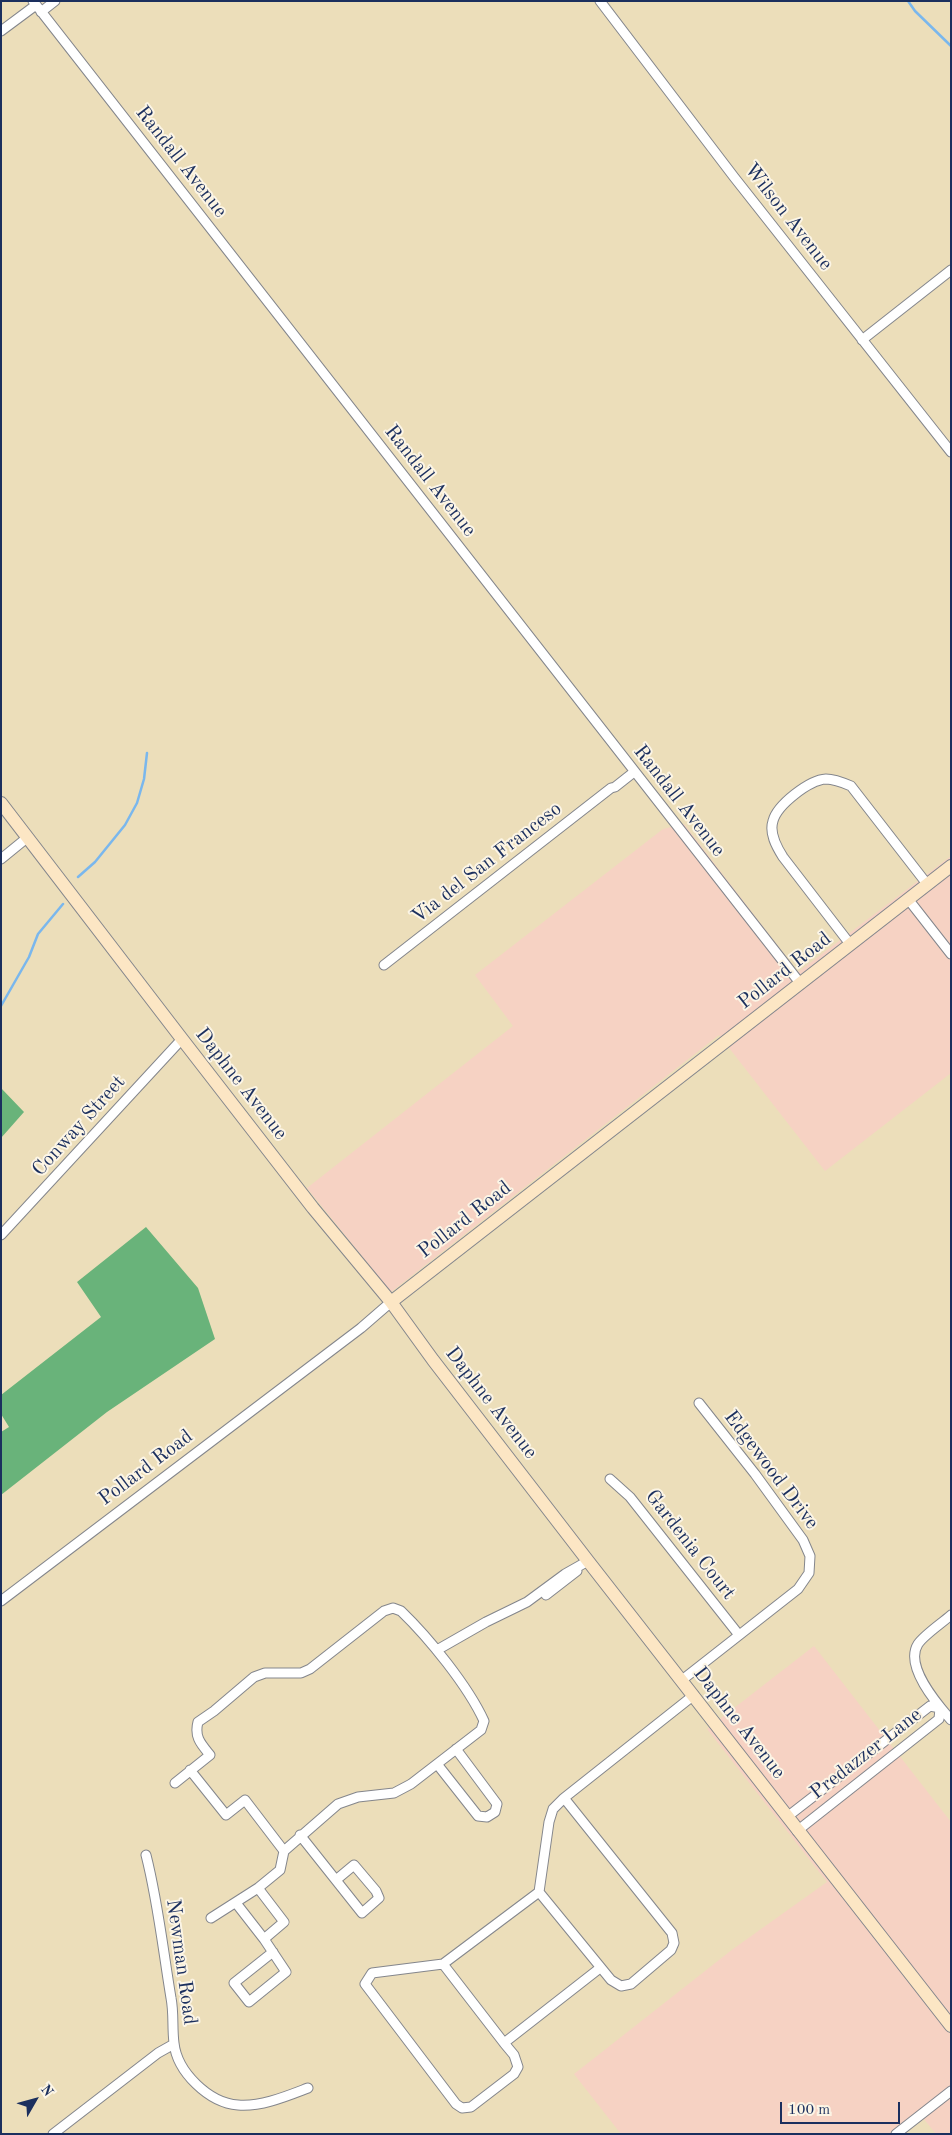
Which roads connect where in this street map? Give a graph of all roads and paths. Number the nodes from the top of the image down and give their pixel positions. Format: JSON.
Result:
{"nodes":[{"id":1,"x":54,"y":1,"type":"edge"},
{"id":2,"x":600,"y":1,"type":"edge"},
{"id":3,"x":37,"y":6,"type":"edge"},
{"id":4,"x":1,"y":31,"type":"edge"},
{"id":5,"x":951,"y":270,"type":"edge"},
{"id":6,"x":862,"y":340,"type":"junction"},
{"id":7,"x":951,"y":452,"type":"edge"},
{"id":8,"x":633,"y":770,"type":"junction"},
{"id":9,"x":1,"y":803,"type":"edge"},
{"id":10,"x":28,"y":837,"type":"junction"},
{"id":11,"x":1,"y":859,"type":"edge"},
{"id":12,"x":951,"y":866,"type":"edge"},
{"id":13,"x":927,"y":884,"type":"junction"},
{"id":14,"x":908,"y":899,"type":"junction"},
{"id":15,"x":850,"y":944,"type":"junction"},
{"id":16,"x":951,"y":954,"type":"edge"},
{"id":17,"x":384,"y":965,"type":"dead end"},
{"id":18,"x":800,"y":983,"type":"junction"},
{"id":19,"x":182,"y":1039,"type":"junction"},
{"id":20,"x":1,"y":1236,"type":"edge"},
{"id":21,"x":390,"y":1302,"type":"junction"},
{"id":22,"x":699,"y":1403,"type":"dead end"},
{"id":23,"x":610,"y":1479,"type":"dead end"},
{"id":24,"x":588,"y":1561,"type":"junction"},
{"id":25,"x":1,"y":1601,"type":"edge"},
{"id":26,"x":951,"y":1615,"type":"edge"},
{"id":27,"x":739,"y":1635,"type":"junction"},
{"id":28,"x":437,"y":1650,"type":"junction"},
{"id":29,"x":682,"y":1680,"type":"junction"},
{"id":30,"x":694,"y":1695,"type":"junction"},
{"id":31,"x":940,"y":1708,"type":"junction"},
{"id":32,"x":951,"y":1720,"type":"edge"},
{"id":33,"x":456,"y":1749,"type":"junction"},
{"id":34,"x":437,"y":1764,"type":"junction"},
{"id":35,"x":849,"y":1768,"type":"junction"},
{"id":36,"x":190,"y":1770,"type":"junction"},
{"id":37,"x":858,"y":1781,"type":"junction"},
{"id":38,"x":175,"y":1783,"type":"dead end"},
{"id":39,"x":564,"y":1798,"type":"junction"},
{"id":40,"x":787,"y":1817,"type":"junction"},
{"id":41,"x":798,"y":1831,"type":"junction"},
{"id":42,"x":300,"y":1835,"type":"junction"},
{"id":43,"x":284,"y":1850,"type":"junction"},
{"id":44,"x":146,"y":1856,"type":"dead end"},
{"id":45,"x":336,"y":1880,"type":"junction"},
{"id":46,"x":258,"y":1888,"type":"junction"},
{"id":47,"x":539,"y":1892,"type":"junction"},
{"id":48,"x":236,"y":1903,"type":"junction"},
{"id":49,"x":211,"y":1918,"type":"dead end"},
{"id":50,"x":264,"y":1939,"type":"junction"},
{"id":51,"x":273,"y":1952,"type":"junction"},
{"id":52,"x":443,"y":1964,"type":"junction"},
{"id":53,"x":600,"y":1968,"type":"junction"},
{"id":54,"x":951,"y":2026,"type":"edge"},
{"id":55,"x":174,"y":2044,"type":"junction"},
{"id":56,"x":504,"y":2044,"type":"junction"},
{"id":57,"x":308,"y":2088,"type":"dead end"},
{"id":58,"x":951,"y":2091,"type":"edge"},
{"id":59,"x":53,"y":2134,"type":"edge"},
{"id":60,"x":896,"y":2134,"type":"edge"}],
"edges":[{"from":1,"to":3,"type":"street"},
{"from":2,"to":6,"type":"street","name":"Wilson Avenue"},
{"from":3,"to":4,"type":"street"},
{"from":3,"to":8,"type":"street","name":"Randall Avenue"},
{"from":5,"to":6,"type":"street"},
{"from":6,"to":7,"type":"street","name":"Wilson Avenue"},
{"from":8,"to":17,"type":"street","name":"Via del San Franceso"},
{"from":8,"to":18,"type":"street","name":"Randall Avenue"},
{"from":9,"to":10,"type":"street","name":"Daphne Avenue"},
{"from":10,"to":11,"type":"street"},
{"from":10,"to":19,"type":"street","name":"Daphne Avenue"},
{"from":12,"to":13,"type":"street","name":"Pollard Road"},
{"from":13,"to":14,"type":"street","name":"Pollard Road"},
{"from":13,"to":15,"type":"street"},
{"from":14,"to":15,"type":"street","name":"Pollard Road"},
{"from":14,"to":16,"type":"street"},
{"from":15,"to":18,"type":"street","name":"Pollard Road"},
{"from":18,"to":21,"type":"street","name":"Pollard Road"},
{"from":19,"to":20,"type":"street","name":"Conway Street"},
{"from":19,"to":21,"type":"street","name":"Daphne Avenue"},
{"from":21,"to":24,"type":"street","name":"Daphne Avenue"},
{"from":21,"to":25,"type":"street","name":"Pollard Road"},
{"from":22,"to":27,"type":"street","name":"Edgewood Drive"},
{"from":23,"to":27,"type":"street","name":"Gardenia Court"},
{"from":24,"to":28,"type":"street"},
{"from":24,"to":29,"type":"street","name":"Daphne Avenue"},
{"from":26,"to":31,"type":"street"},
{"from":27,"to":29,"type":"street","name":"Edgewood Drive"},
{"from":28,"to":33,"type":"street"},
{"from":28,"to":36,"type":"street"},
{"from":29,"to":30,"type":"street","name":"Daphne Avenue"},
{"from":30,"to":39,"type":"street"},
{"from":30,"to":40,"type":"street","name":"Daphne Avenue"},
{"from":31,"to":32,"type":"street"},
{"from":31,"to":35,"type":"street","name":"Predazzer Lane"},
{"from":31,"to":37,"type":"street","name":"Predazzer Lane"},
{"from":33,"to":34,"type":"street"},
{"from":33,"to":34,"type":"street"},
{"from":34,"to":42,"type":"street"},
{"from":35,"to":37,"type":"street"},
{"from":35,"to":40,"type":"street","name":"Predazzer Lane"},
{"from":36,"to":38,"type":"street"},
{"from":36,"to":43,"type":"street"},
{"from":37,"to":41,"type":"street","name":"Predazzer Lane"},
{"from":39,"to":47,"type":"street"},
{"from":39,"to":53,"type":"street"},
{"from":40,"to":41,"type":"street","name":"Daphne Avenue"},
{"from":41,"to":54,"type":"street","name":"Daphne Avenue"},
{"from":42,"to":43,"type":"street"},
{"from":42,"to":45,"type":"street"},
{"from":43,"to":46,"type":"street"},
{"from":44,"to":55,"type":"street","name":"Newman Road"},
{"from":45,"to":45,"type":"street"},
{"from":46,"to":48,"type":"street"},
{"from":46,"to":50,"type":"street"},
{"from":47,"to":52,"type":"street"},
{"from":47,"to":53,"type":"street"},
{"from":48,"to":49,"type":"street"},
{"from":48,"to":50,"type":"street"},
{"from":50,"to":51,"type":"street"},
{"from":51,"to":51,"type":"street"},
{"from":52,"to":56,"type":"street"},
{"from":52,"to":56,"type":"street"},
{"from":53,"to":56,"type":"street"},
{"from":55,"to":57,"type":"street"},
{"from":55,"to":59,"type":"street","name":"Newman Road"},
{"from":58,"to":60,"type":"street"}]}
